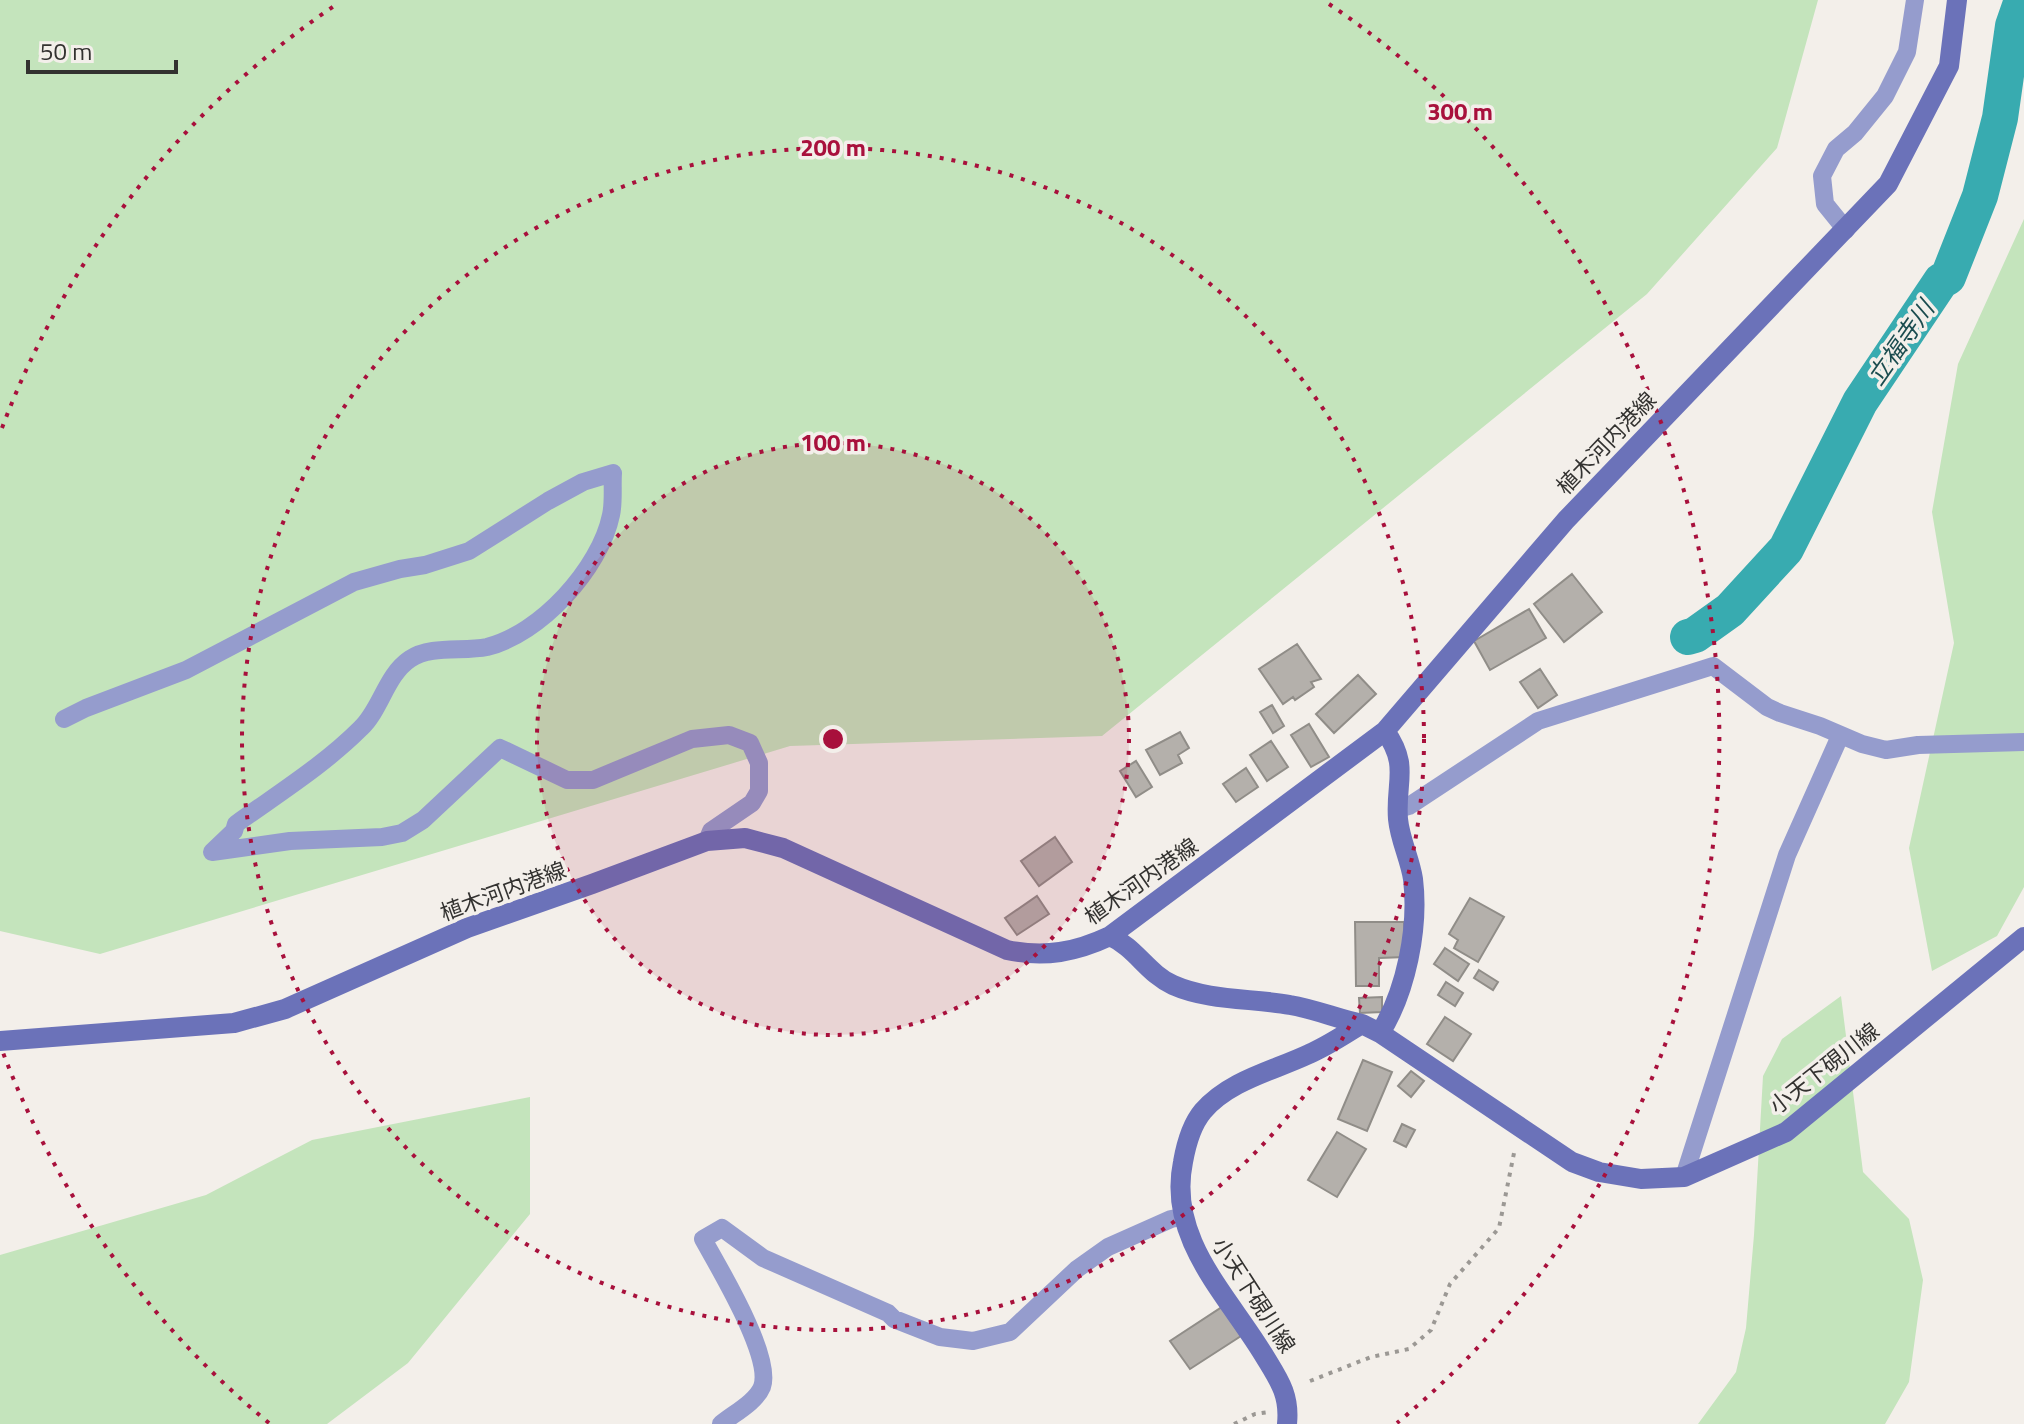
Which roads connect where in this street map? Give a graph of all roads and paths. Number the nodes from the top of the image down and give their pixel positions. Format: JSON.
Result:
{"nodes":[{"id":1,"x":1915,"y":0,"type":"edge"},
{"id":2,"x":1957,"y":0,"type":"edge"},
{"id":3,"x":1846,"y":230,"type":"junction"},
{"id":4,"x":64,"y":719,"type":"dead end"},
{"id":5,"x":1385,"y":731,"type":"junction"},
{"id":6,"x":1840,"y":736,"type":"junction"},
{"id":7,"x":2024,"y":742,"type":"edge"},
{"id":8,"x":1399,"y":809,"type":"junction"},
{"id":9,"x":707,"y":841,"type":"junction"},
{"id":10,"x":1110,"y":936,"type":"junction"},
{"id":11,"x":2024,"y":937,"type":"edge"},
{"id":12,"x":1371,"y":1029,"type":"junction"},
{"id":13,"x":0,"y":1041,"type":"edge"},
{"id":14,"x":1521,"y":1130,"type":"junction"},
{"id":15,"x":1684,"y":1177,"type":"junction"},
{"id":16,"x":1182,"y":1217,"type":"junction"},
{"id":17,"x":1310,"y":1381,"type":"dead end"},
{"id":18,"x":1288,"y":1419,"type":"edge"},
{"id":19,"x":721,"y":1424,"type":"edge"},
{"id":20,"x":1234,"y":1424,"type":"edge"}],
"edges":[{"from":1,"to":3,"type":"street"},
{"from":2,"to":3,"type":"main road","name":"植木河内港線"},
{"from":3,"to":5,"type":"main road","name":"植木河内港線"},
{"from":4,"to":9,"type":"street"},
{"from":5,"to":8,"type":"main road"},
{"from":5,"to":10,"type":"main road","name":"植木河内港線"},
{"from":6,"to":7,"type":"street"},
{"from":6,"to":8,"type":"street"},
{"from":6,"to":15,"type":"street"},
{"from":8,"to":12,"type":"main road"},
{"from":9,"to":10,"type":"main road","name":"植木河内港線"},
{"from":9,"to":13,"type":"main road","name":"植木河内港線"},
{"from":10,"to":12,"type":"main road"},
{"from":11,"to":15,"type":"main road","name":"小天下硯川線"},
{"from":12,"to":14,"type":"main road","name":"小天下硯川線"},
{"from":12,"to":16,"type":"main road","name":"小天下硯川線"},
{"from":14,"to":15,"type":"main road","name":"小天下硯川線"},
{"from":14,"to":17,"type":"path"},
{"from":16,"to":18,"type":"main road","name":"小天下硯川線"},
{"from":16,"to":19,"type":"street"},
{"from":18,"to":20,"type":"path"}]}
